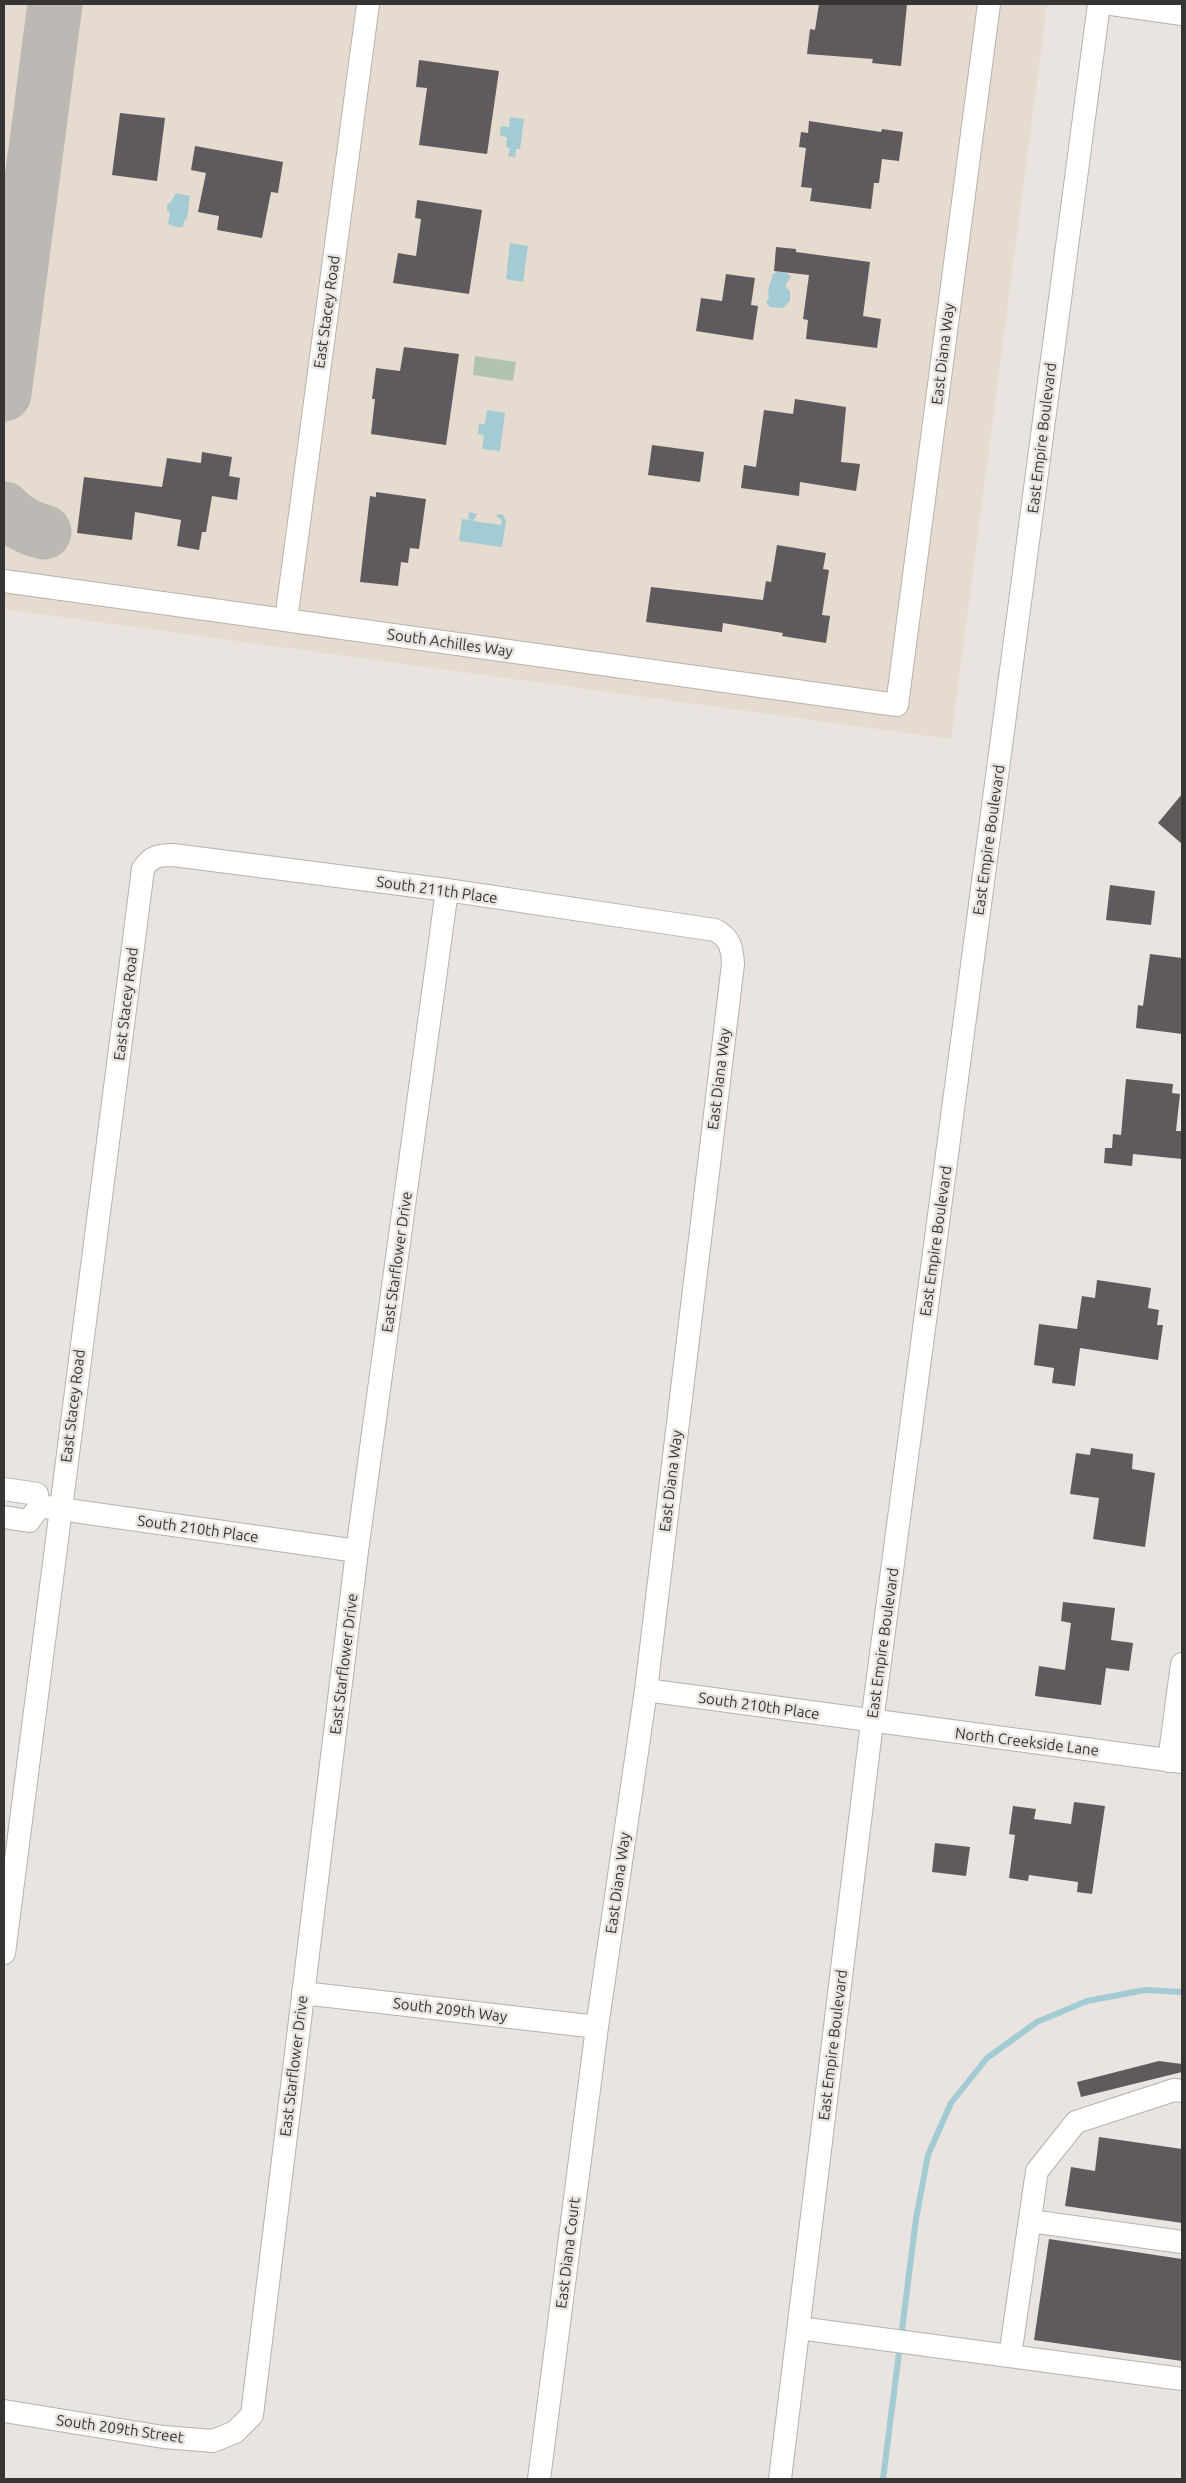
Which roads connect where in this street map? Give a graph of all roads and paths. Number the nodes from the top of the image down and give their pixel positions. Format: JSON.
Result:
{"nodes":[{"id":1,"x":368,"y":4,"type":"edge"},
{"id":2,"x":989,"y":4,"type":"edge"},
{"id":3,"x":1099,"y":4,"type":"edge"},
{"id":4,"x":1110,"y":4,"type":"edge"},
{"id":5,"x":1182,"y":14,"type":"edge"},
{"id":6,"x":4,"y":581,"type":"edge"},
{"id":7,"x":286,"y":620,"type":"junction"},
{"id":8,"x":897,"y":705,"type":"joint"},
{"id":9,"x":148,"y":860,"type":"joint"},
{"id":10,"x":447,"y":890,"type":"junction"},
{"id":11,"x":725,"y":936,"type":"joint"},
{"id":12,"x":4,"y":1489,"type":"edge"},
{"id":13,"x":50,"y":1508,"type":"junction"},
{"id":14,"x":4,"y":1517,"type":"edge"},
{"id":15,"x":357,"y":1552,"type":"junction"},
{"id":16,"x":1182,"y":1664,"type":"edge"},
{"id":17,"x":646,"y":1690,"type":"junction"},
{"id":18,"x":872,"y":1722,"type":"junction"},
{"id":19,"x":1176,"y":1762,"type":"edge"},
{"id":20,"x":4,"y":1953,"type":"edge"},
{"id":21,"x":303,"y":1993,"type":"junction"},
{"id":22,"x":597,"y":2027,"type":"junction"},
{"id":23,"x":1182,"y":2091,"type":"edge"},
{"id":24,"x":1030,"y":2221,"type":"junction"},
{"id":25,"x":1182,"y":2242,"type":"edge"},
{"id":26,"x":799,"y":2328,"type":"junction"},
{"id":27,"x":1010,"y":2356,"type":"junction"},
{"id":28,"x":1182,"y":2379,"type":"edge"},
{"id":29,"x":4,"y":2411,"type":"edge"},
{"id":30,"x":235,"y":2432,"type":"joint"},
{"id":31,"x":539,"y":2479,"type":"edge"},
{"id":32,"x":780,"y":2479,"type":"edge"}],
"edges":[{"from":1,"to":7,"type":"street","name":"East Stacey Road"},
{"from":2,"to":8,"type":"street","name":"East Diana Way"},
{"from":3,"to":18,"type":"street","name":"East Empire Boulevard"},
{"from":4,"to":5,"type":"street"},
{"from":6,"to":7,"type":"street","name":"South Achilles Way"},
{"from":7,"to":8,"type":"street","name":"South Achilles Way"},
{"from":9,"to":10,"type":"street","name":"South 211th Place"},
{"from":9,"to":13,"type":"street","name":"East Stacey Road"},
{"from":10,"to":11,"type":"street","name":"South 211th Place"},
{"from":10,"to":15,"type":"street","name":"East Starflower Drive"},
{"from":11,"to":17,"type":"street","name":"East Diana Way"},
{"from":12,"to":13,"type":"street"},
{"from":13,"to":14,"type":"street"},
{"from":13,"to":15,"type":"street","name":"South 210th Place"},
{"from":13,"to":20,"type":"street","name":"East Stacey Road"},
{"from":15,"to":21,"type":"street","name":"East Starflower Drive"},
{"from":16,"to":19,"type":"street"},
{"from":17,"to":18,"type":"street","name":"South 210th Place"},
{"from":17,"to":22,"type":"street","name":"East Diana Way"},
{"from":18,"to":19,"type":"street","name":"North Creekside Lane"},
{"from":18,"to":26,"type":"street","name":"East Empire Boulevard"},
{"from":21,"to":22,"type":"street","name":"South 209th Way"},
{"from":21,"to":30,"type":"street","name":"East Starflower Drive"},
{"from":22,"to":31,"type":"street","name":"East Diana Court"},
{"from":23,"to":24,"type":"street"},
{"from":24,"to":25,"type":"street"},
{"from":24,"to":27,"type":"street"},
{"from":26,"to":27,"type":"street"},
{"from":26,"to":32,"type":"street","name":"East Empire Boulevard"},
{"from":27,"to":28,"type":"street"},
{"from":29,"to":30,"type":"street","name":"South 209th Street"}]}
